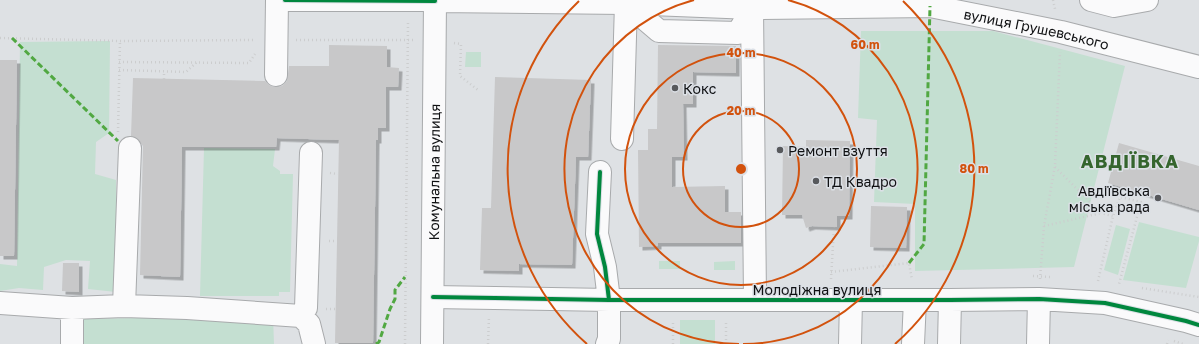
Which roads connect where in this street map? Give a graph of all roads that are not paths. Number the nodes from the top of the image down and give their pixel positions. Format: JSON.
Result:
{"nodes":[{"id":1,"x":277,"y":0,"type":"edge"},
{"id":2,"x":285,"y":0,"type":"edge"},
{"id":3,"x":435,"y":0,"type":"edge"},
{"id":4,"x":1090,"y":0,"type":"edge"},
{"id":5,"x":1147,"y":0,"type":"edge"},
{"id":6,"x":408,"y":1,"type":"edge"},
{"id":7,"x":626,"y":3,"type":"junction"},
{"id":8,"x":933,"y":3,"type":"edge"},
{"id":9,"x":752,"y":8,"type":"junction"},
{"id":10,"x":1199,"y":67,"type":"edge"},
{"id":11,"x":276,"y":75,"type":"dead end"},
{"id":12,"x":622,"y":139,"type":"dead end"},
{"id":13,"x":130,"y":148,"type":"road end"},
{"id":14,"x":311,"y":153,"type":"dead end"},
{"id":15,"x":600,"y":172,"type":"dead end"},
{"id":16,"x":433,"y":297,"type":"junction"},
{"id":17,"x":755,"y":299,"type":"junction"},
{"id":18,"x":1039,"y":299,"type":"junction"},
{"id":19,"x":609,"y":300,"type":"junction"},
{"id":20,"x":841,"y":300,"type":"junction"},
{"id":21,"x":915,"y":300,"type":"junction"},
{"id":22,"x":950,"y":300,"type":"junction"},
{"id":23,"x":0,"y":303,"type":"edge"},
{"id":24,"x":124,"y":306,"type":"junction"},
{"id":25,"x":72,"y":308,"type":"junction"},
{"id":26,"x":301,"y":316,"type":"junction"},
{"id":27,"x":1199,"y":325,"type":"edge"},
{"id":28,"x":72,"y":344,"type":"edge"},
{"id":29,"x":314,"y":344,"type":"edge"},
{"id":30,"x":432,"y":344,"type":"edge"},
{"id":31,"x":607,"y":344,"type":"edge"},
{"id":32,"x":850,"y":344,"type":"edge"},
{"id":33,"x":913,"y":344,"type":"edge"},
{"id":34,"x":949,"y":344,"type":"edge"},
{"id":35,"x":1038,"y":344,"type":"edge"}],
"edges":[{"from":1,"to":11,"type":"main road"},
{"from":2,"to":6,"type":"main road","name":"вулиця Грушевського"},
{"from":3,"to":6,"type":"main road","name":"вулиця Грушевського"},
{"from":3,"to":7,"type":"main road","name":"вулиця Грушевського"},
{"from":3,"to":16,"type":"main road","name":"Комунальна вулиця"},
{"from":4,"to":5,"type":"main road"},
{"from":7,"to":9,"type":"main road","name":"вулиця Грушевського"},
{"from":7,"to":12,"type":"main road"},
{"from":8,"to":9,"type":"main road","name":"вулиця Грушевського"},
{"from":8,"to":10,"type":"main road","name":"вулиця Грушевського"},
{"from":9,"to":17,"type":"main road"},
{"from":13,"to":24,"type":"main road"},
{"from":14,"to":26,"type":"main road"},
{"from":15,"to":19,"type":"main road"},
{"from":16,"to":19,"type":"main road","name":"Молодіжна вулиця"},
{"from":16,"to":30,"type":"main road","name":"Комунальна вулиця"},
{"from":17,"to":19,"type":"main road","name":"Молодіжна вулиця"},
{"from":17,"to":20,"type":"main road","name":"Молодіжна вулиця"},
{"from":18,"to":22,"type":"main road","name":"Молодіжна вулиця"},
{"from":18,"to":27,"type":"main road","name":"Молодіжна вулиця"},
{"from":18,"to":35,"type":"main road"},
{"from":19,"to":31,"type":"main road"},
{"from":20,"to":21,"type":"main road","name":"Молодіжна вулиця"},
{"from":20,"to":32,"type":"main road"},
{"from":21,"to":22,"type":"main road","name":"Молодіжна вулиця"},
{"from":21,"to":33,"type":"main road"},
{"from":22,"to":34,"type":"main road"},
{"from":23,"to":25,"type":"main road"},
{"from":24,"to":25,"type":"main road"},
{"from":24,"to":26,"type":"main road"},
{"from":25,"to":28,"type":"main road"},
{"from":26,"to":29,"type":"main road"}]}
